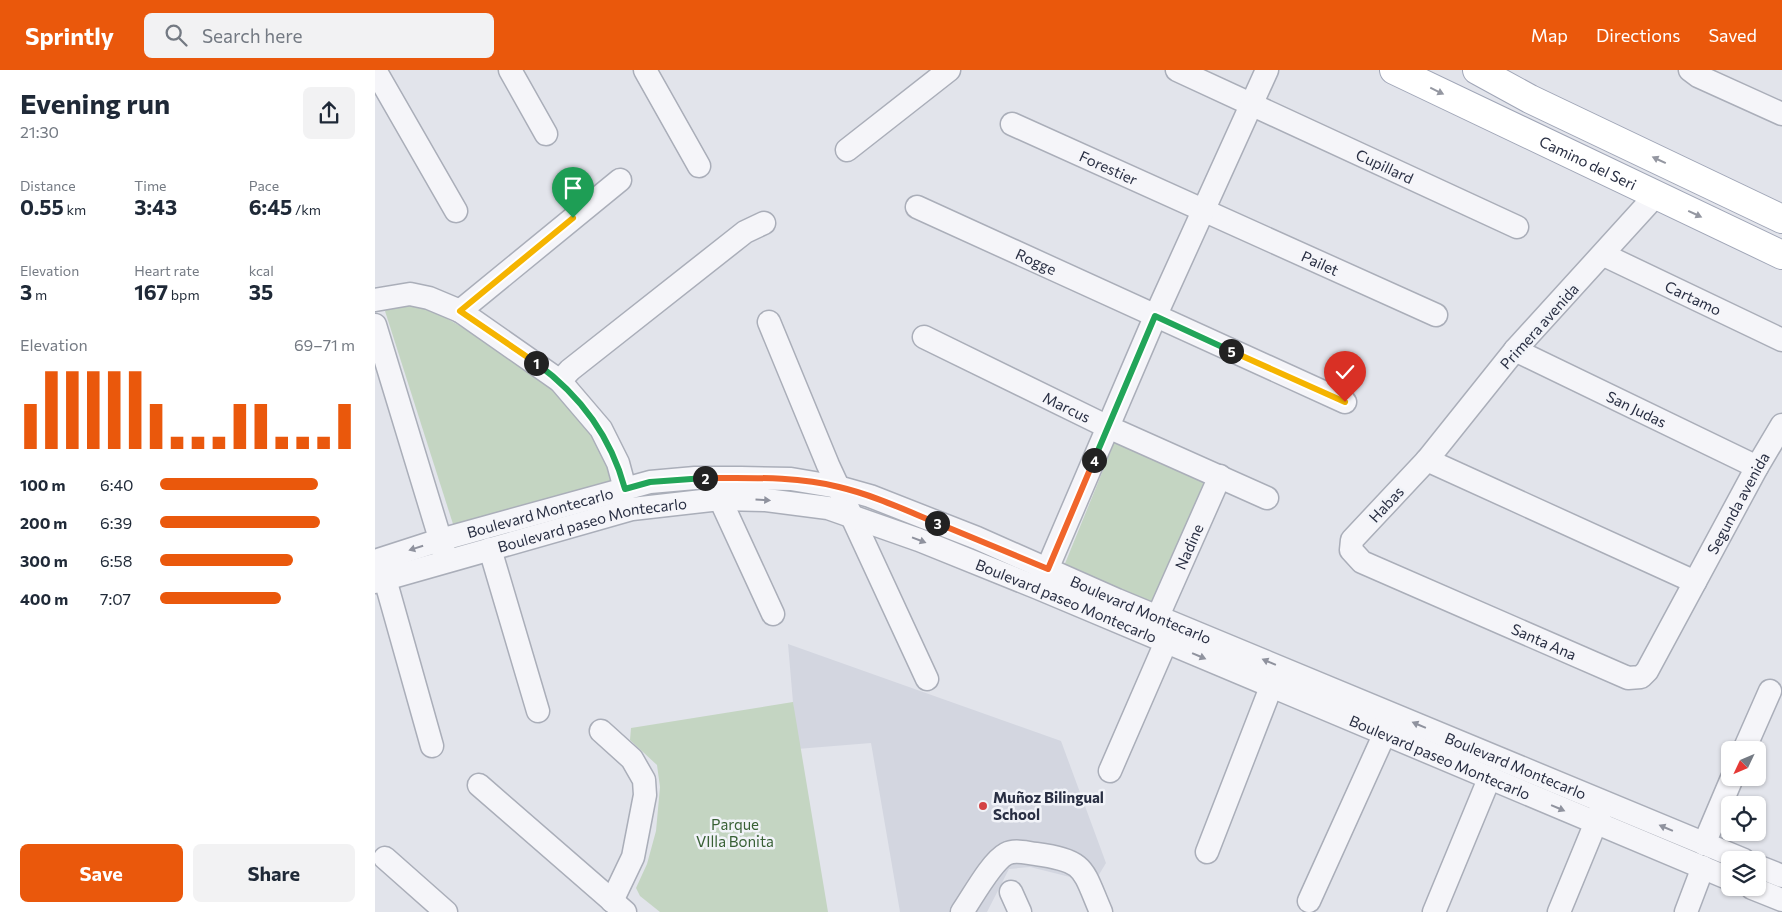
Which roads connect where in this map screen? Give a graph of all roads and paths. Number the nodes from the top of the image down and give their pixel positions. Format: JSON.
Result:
{"nodes":[{"id":1,"x":510,"y":70,"type":"edge"},
{"id":2,"x":645,"y":70,"type":"edge"},
{"id":3,"x":949,"y":70,"type":"edge"},
{"id":4,"x":1177,"y":70,"type":"edge"},
{"id":5,"x":1267,"y":70,"type":"edge"},
{"id":6,"x":1393,"y":70,"type":"edge"},
{"id":7,"x":1477,"y":70,"type":"edge"},
{"id":8,"x":1511,"y":70,"type":"edge"},
{"id":9,"x":1690,"y":70,"type":"edge"},
{"id":10,"x":377,"y":73,"type":"edge"},
{"id":11,"x":1530,"y":98,"type":"junction"},
{"id":12,"x":1251,"y":106,"type":"junction"},
{"id":13,"x":1782,"y":114,"type":"edge"},
{"id":14,"x":1012,"y":124,"type":"dead end"},
{"id":15,"x":546,"y":134,"type":"dead end"},
{"id":16,"x":847,"y":150,"type":"dead end"},
{"id":17,"x":699,"y":166,"type":"dead end"},
{"id":18,"x":621,"y":180,"type":"dead end"},
{"id":19,"x":1656,"y":196,"type":"junction"},
{"id":20,"x":917,"y":207,"type":"dead end"},
{"id":21,"x":1205,"y":210,"type":"junction"},
{"id":22,"x":456,"y":211,"type":"dead end"},
{"id":23,"x":1782,"y":219,"type":"edge"},
{"id":24,"x":764,"y":223,"type":"dead end"},
{"id":25,"x":1517,"y":227,"type":"dead end"},
{"id":26,"x":1604,"y":255,"type":"junction"},
{"id":27,"x":1782,"y":255,"type":"edge"},
{"id":28,"x":375,"y":300,"type":"edge"},
{"id":29,"x":460,"y":311,"type":"junction"},
{"id":30,"x":1436,"y":315,"type":"dead end"},
{"id":31,"x":1155,"y":316,"type":"junction"},
{"id":32,"x":769,"y":322,"type":"dead end"},
{"id":33,"x":375,"y":325,"type":"edge"},
{"id":34,"x":924,"y":337,"type":"dead end"},
{"id":35,"x":1782,"y":340,"type":"edge"},
{"id":36,"x":1515,"y":350,"type":"junction"},
{"id":37,"x":560,"y":381,"type":"junction"},
{"id":38,"x":1345,"y":402,"type":"dead end"},
{"id":39,"x":1782,"y":425,"type":"edge"},
{"id":40,"x":1109,"y":426,"type":"junction"},
{"id":41,"x":1427,"y":460,"type":"junction"},
{"id":42,"x":1757,"y":467,"type":"junction"},
{"id":43,"x":1220,"y":476,"type":"junction"},
{"id":44,"x":838,"y":487,"type":"junction"},
{"id":45,"x":625,"y":489,"type":"junction"},
{"id":46,"x":1267,"y":498,"type":"dead end"},
{"id":47,"x":720,"y":499,"type":"junction"},
{"id":48,"x":850,"y":514,"type":"junction"},
{"id":49,"x":490,"y":549,"type":"junction"},
{"id":50,"x":443,"y":550,"type":"junction"},
{"id":51,"x":1351,"y":550,"type":"joint"},
{"id":52,"x":378,"y":574,"type":"edge"},
{"id":53,"x":1043,"y":579,"type":"junction"},
{"id":54,"x":1695,"y":582,"type":"junction"},
{"id":55,"x":773,"y":614,"type":"dead end"},
{"id":56,"x":1158,"y":616,"type":"junction"},
{"id":57,"x":1164,"y":647,"type":"junction"},
{"id":58,"x":927,"y":679,"type":"dead end"},
{"id":59,"x":1270,"y":691,"type":"junction"},
{"id":60,"x":1770,"y":691,"type":"dead end"},
{"id":61,"x":538,"y":712,"type":"dead end"},
{"id":62,"x":601,"y":731,"type":"dead end"},
{"id":63,"x":1383,"y":737,"type":"junction"},
{"id":64,"x":1748,"y":741,"type":"edge"},
{"id":65,"x":432,"y":746,"type":"dead end"},
{"id":66,"x":1110,"y":771,"type":"dead end"},
{"id":67,"x":1488,"y":782,"type":"junction"},
{"id":68,"x":479,"y":785,"type":"dead end"},
{"id":69,"x":1729,"y":786,"type":"edge"},
{"id":70,"x":1605,"y":802,"type":"junction"},
{"id":71,"x":1593,"y":828,"type":"junction"},
{"id":72,"x":1704,"y":844,"type":"junction"},
{"id":73,"x":1722,"y":851,"type":"edge"},
{"id":74,"x":1207,"y":852,"type":"dead end"},
{"id":75,"x":385,"y":858,"type":"dead end"},
{"id":76,"x":1766,"y":870,"type":"edge"},
{"id":77,"x":1701,"y":872,"type":"junction"},
{"id":78,"x":1721,"y":876,"type":"edge"},
{"id":79,"x":1782,"y":876,"type":"edge"},
{"id":80,"x":1766,"y":894,"type":"edge"},
{"id":81,"x":1782,"y":900,"type":"edge"},
{"id":82,"x":1309,"y":901,"type":"dead end"},
{"id":83,"x":619,"y":906,"type":"edge"},
{"id":84,"x":446,"y":912,"type":"edge"},
{"id":85,"x":962,"y":912,"type":"edge"},
{"id":86,"x":1101,"y":912,"type":"edge"},
{"id":87,"x":1434,"y":912,"type":"edge"},
{"id":88,"x":1559,"y":912,"type":"edge"},
{"id":89,"x":1686,"y":912,"type":"edge"}],
"edges":[{"from":1,"to":15,"type":"street"},
{"from":2,"to":17,"type":"street"},
{"from":3,"to":16,"type":"street"},
{"from":4,"to":12,"type":"street","name":"Cupillard"},
{"from":5,"to":12,"type":"street"},
{"from":6,"to":19,"type":"main road","name":"Camino del Seri","one_way":true},
{"from":7,"to":11,"type":"main road"},
{"from":8,"to":11,"type":"main road"},
{"from":9,"to":13,"type":"street"},
{"from":10,"to":22,"type":"street"},
{"from":23,"to":11,"type":"main road","one_way":true},
{"from":12,"to":21,"type":"street"},
{"from":12,"to":25,"type":"street","name":"Cupillard"},
{"from":14,"to":21,"type":"street","name":"Forestier"},
{"from":18,"to":29,"type":"street"},
{"from":19,"to":26,"type":"street","name":"Primera avenida"},
{"from":19,"to":27,"type":"main road","name":"Camino del Seri","one_way":true},
{"from":20,"to":31,"type":"street","name":"Rogge"},
{"from":21,"to":30,"type":"street","name":"Pailet"},
{"from":21,"to":31,"type":"street"},
{"from":24,"to":37,"type":"street"},
{"from":26,"to":35,"type":"street","name":"Cartamo"},
{"from":26,"to":36,"type":"street","name":"Primera avenida"},
{"from":28,"to":29,"type":"street"},
{"from":29,"to":37,"type":"street"},
{"from":31,"to":38,"type":"street","name":"Rogge"},
{"from":31,"to":40,"type":"street"},
{"from":32,"to":44,"type":"street"},
{"from":33,"to":50,"type":"street"},
{"from":34,"to":40,"type":"street","name":"Marcus"},
{"from":36,"to":41,"type":"street","name":"Primera avenida"},
{"from":36,"to":42,"type":"street","name":"San Judas"},
{"from":37,"to":45,"type":"street"},
{"from":39,"to":42,"type":"street","name":"Segunda avenida"},
{"from":40,"to":43,"type":"street","name":"Marcus"},
{"from":40,"to":53,"type":"street"},
{"from":41,"to":51,"type":"street","name":"Habas"},
{"from":41,"to":54,"type":"street"},
{"from":42,"to":54,"type":"street","name":"Segunda avenida"},
{"from":43,"to":46,"type":"street","name":"Marcus"},
{"from":43,"to":56,"type":"street","name":"Nadine"},
{"from":44,"to":45,"type":"street","name":"Boulevard Montecarlo"},
{"from":44,"to":48,"type":"street"},
{"from":44,"to":53,"type":"street","name":"Boulevard Montecarlo"},
{"from":45,"to":50,"type":"street","name":"Boulevard Montecarlo"},
{"from":47,"to":48,"type":"street","name":"Boulevard paseo Montecarlo","one_way":true},
{"from":47,"to":49,"type":"street","name":"Boulevard paseo Montecarlo"},
{"from":47,"to":55,"type":"street"},
{"from":48,"to":53,"type":"street","name":"Boulevard paseo Montecarlo","one_way":true},
{"from":48,"to":58,"type":"street"},
{"from":49,"to":50,"type":"street","name":"Boulevard paseo Montecarlo"},
{"from":49,"to":61,"type":"street"},
{"from":50,"to":52,"type":"street","name":"Boulevard paseo Montecarlo"},
{"from":51,"to":54,"type":"street","name":"Santa Ana"},
{"from":52,"to":65,"type":"street"},
{"from":53,"to":56,"type":"street","name":"Boulevard Montecarlo"},
{"from":53,"to":57,"type":"street","name":"Boulevard paseo Montecarlo"},
{"from":70,"to":56,"type":"street","name":"Boulevard Montecarlo","one_way":true},
{"from":57,"to":59,"type":"street","name":"Boulevard paseo Montecarlo","one_way":true},
{"from":57,"to":66,"type":"street"},
{"from":59,"to":63,"type":"street","name":"Boulevard paseo Montecarlo"},
{"from":59,"to":74,"type":"street"},
{"from":60,"to":64,"type":"street"},
{"from":62,"to":83,"type":"street"},
{"from":63,"to":67,"type":"street","name":"Boulevard paseo Montecarlo"},
{"from":63,"to":82,"type":"street"},
{"from":67,"to":71,"type":"street","name":"Boulevard paseo Montecarlo","one_way":true},
{"from":67,"to":87,"type":"street"},
{"from":68,"to":83,"type":"street"},
{"from":69,"to":72,"type":"street"},
{"from":70,"to":71,"type":"street"},
{"from":72,"to":70,"type":"street","name":"Boulevard Montecarlo","one_way":true},
{"from":71,"to":77,"type":"street","name":"Boulevard paseo Montecarlo"},
{"from":71,"to":88,"type":"street"},
{"from":72,"to":73,"type":"street","name":"Boulevard Montecarlo"},
{"from":75,"to":84,"type":"street"},
{"from":76,"to":79,"type":"street"},
{"from":77,"to":78,"type":"street","name":"Boulevard paseo Montecarlo"},
{"from":77,"to":89,"type":"street"},
{"from":80,"to":81,"type":"street"},
{"from":85,"to":86,"type":"street"}]}
